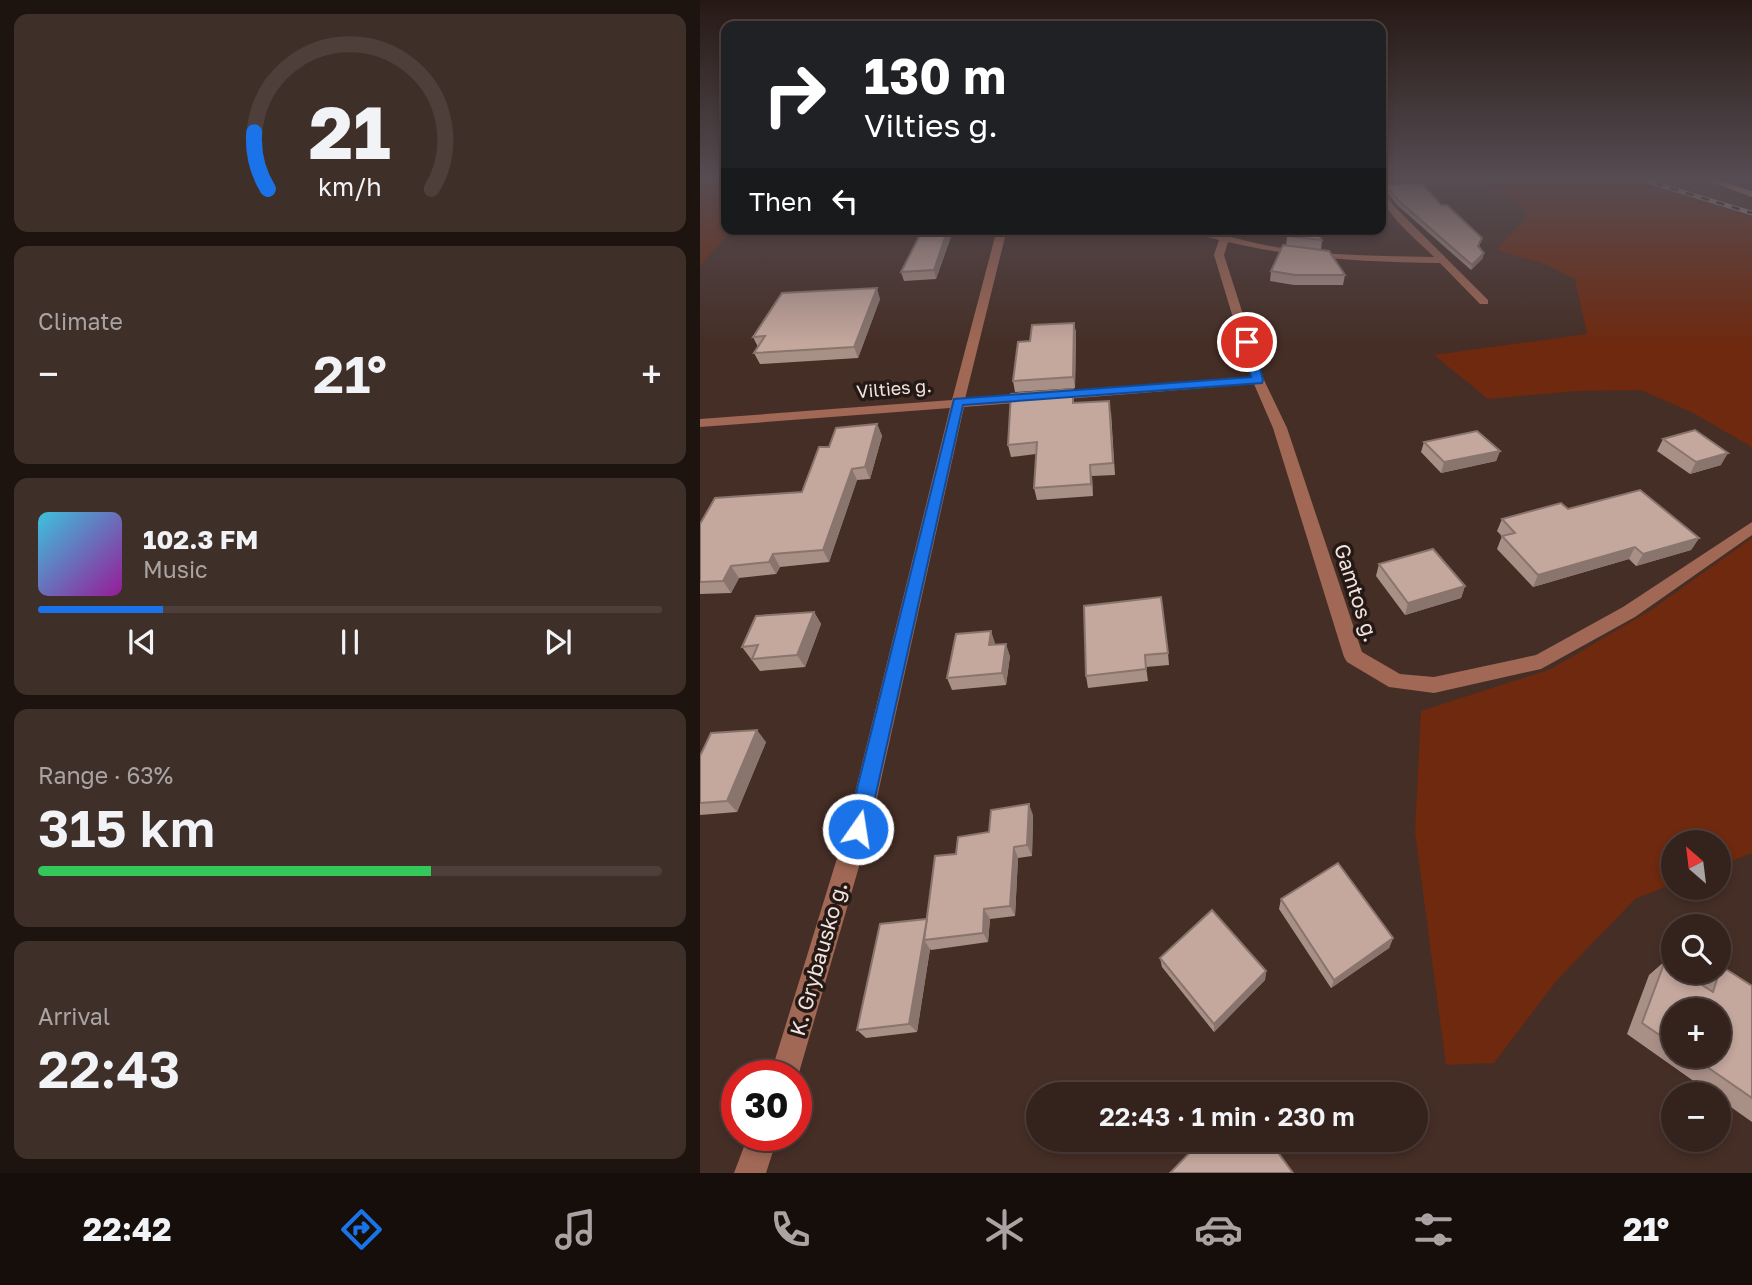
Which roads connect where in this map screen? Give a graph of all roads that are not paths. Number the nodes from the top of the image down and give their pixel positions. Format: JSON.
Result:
{"nodes":[{"id":1,"x":1416,"y":234,"type":"edge"},
{"id":2,"x":1000,"y":235,"type":"edge"},
{"id":3,"x":1204,"y":235,"type":"edge"},
{"id":4,"x":1224,"y":240,"type":"junction"},
{"id":5,"x":1442,"y":260,"type":"junction"},
{"id":6,"x":1485,"y":302,"type":"dead end"},
{"id":7,"x":1258,"y":380,"type":"junction"},
{"id":8,"x":958,"y":402,"type":"junction"},
{"id":9,"x":700,"y":423,"type":"edge"},
{"id":10,"x":1752,"y":527,"type":"edge"},
{"id":11,"x":789,"y":1060,"type":"edge"},
{"id":12,"x":758,"y":1151,"type":"edge"},
{"id":13,"x":750,"y":1173,"type":"edge"}],
"edges":[{"from":1,"to":5,"type":"street"},
{"from":2,"to":8,"type":"street","name":"K. Grybausko g."},
{"from":3,"to":4,"type":"street"},
{"from":4,"to":5,"type":"street"},
{"from":4,"to":7,"type":"street","name":"Gamtos g."},
{"from":5,"to":6,"type":"street"},
{"from":7,"to":8,"type":"street","name":"Vilties g."},
{"from":7,"to":10,"type":"street","name":"Gamtos g."},
{"from":8,"to":9,"type":"street","name":"Vilties g."},
{"from":8,"to":11,"type":"street","name":"K. Grybausko g."},
{"from":12,"to":13,"type":"street"}]}
